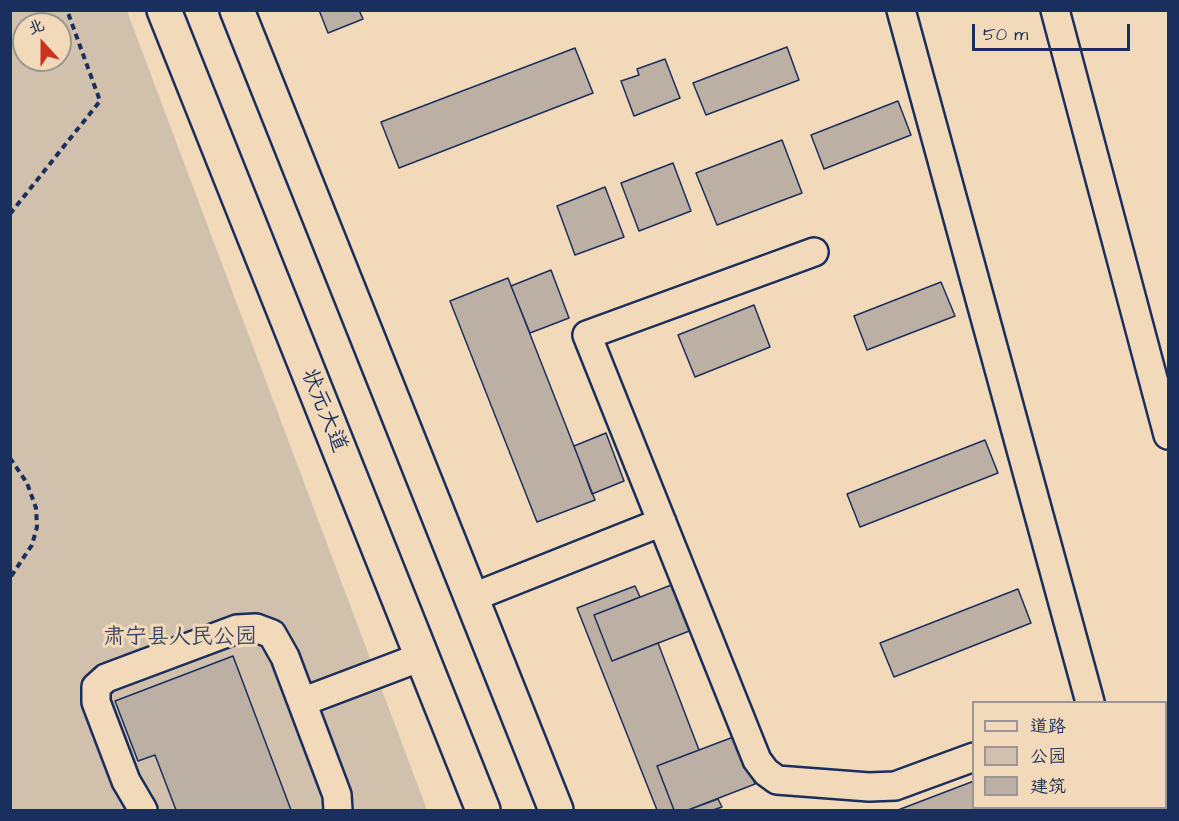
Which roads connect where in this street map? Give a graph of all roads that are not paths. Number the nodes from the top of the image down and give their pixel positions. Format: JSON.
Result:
{"nodes":[{"id":1,"x":164,"y":10,"type":"edge"},
{"id":2,"x":237,"y":10,"type":"edge"},
{"id":3,"x":901,"y":10,"type":"edge"},
{"id":4,"x":1054,"y":10,"type":"edge"},
{"id":5,"x":814,"y":252,"type":"dead end"},
{"id":6,"x":1168,"y":435,"type":"edge"},
{"id":7,"x":662,"y":522,"type":"junction"},
{"id":8,"x":471,"y":598,"type":"junction"},
{"id":9,"x":422,"y":657,"type":"junction"},
{"id":10,"x":1090,"y":701,"type":"edge"},
{"id":11,"x":302,"y":702,"type":"junction"},
{"id":12,"x":972,"y":758,"type":"edge"},
{"id":13,"x":143,"y":810,"type":"edge"},
{"id":14,"x":338,"y":810,"type":"edge"},
{"id":15,"x":483,"y":810,"type":"edge"},
{"id":16,"x":556,"y":810,"type":"edge"}],
"edges":[{"from":1,"to":9,"type":"main road","name":"状元大道"},
{"from":2,"to":8,"type":"main road"},
{"from":3,"to":10,"type":"street"},
{"from":4,"to":6,"type":"street"},
{"from":5,"to":7,"type":"street"},
{"from":7,"to":8,"type":"street"},
{"from":7,"to":12,"type":"street"},
{"from":8,"to":16,"type":"main road"},
{"from":9,"to":11,"type":"street"},
{"from":9,"to":15,"type":"main road","name":"状元大道"},
{"from":11,"to":13,"type":"street"},
{"from":11,"to":14,"type":"street"}]}
